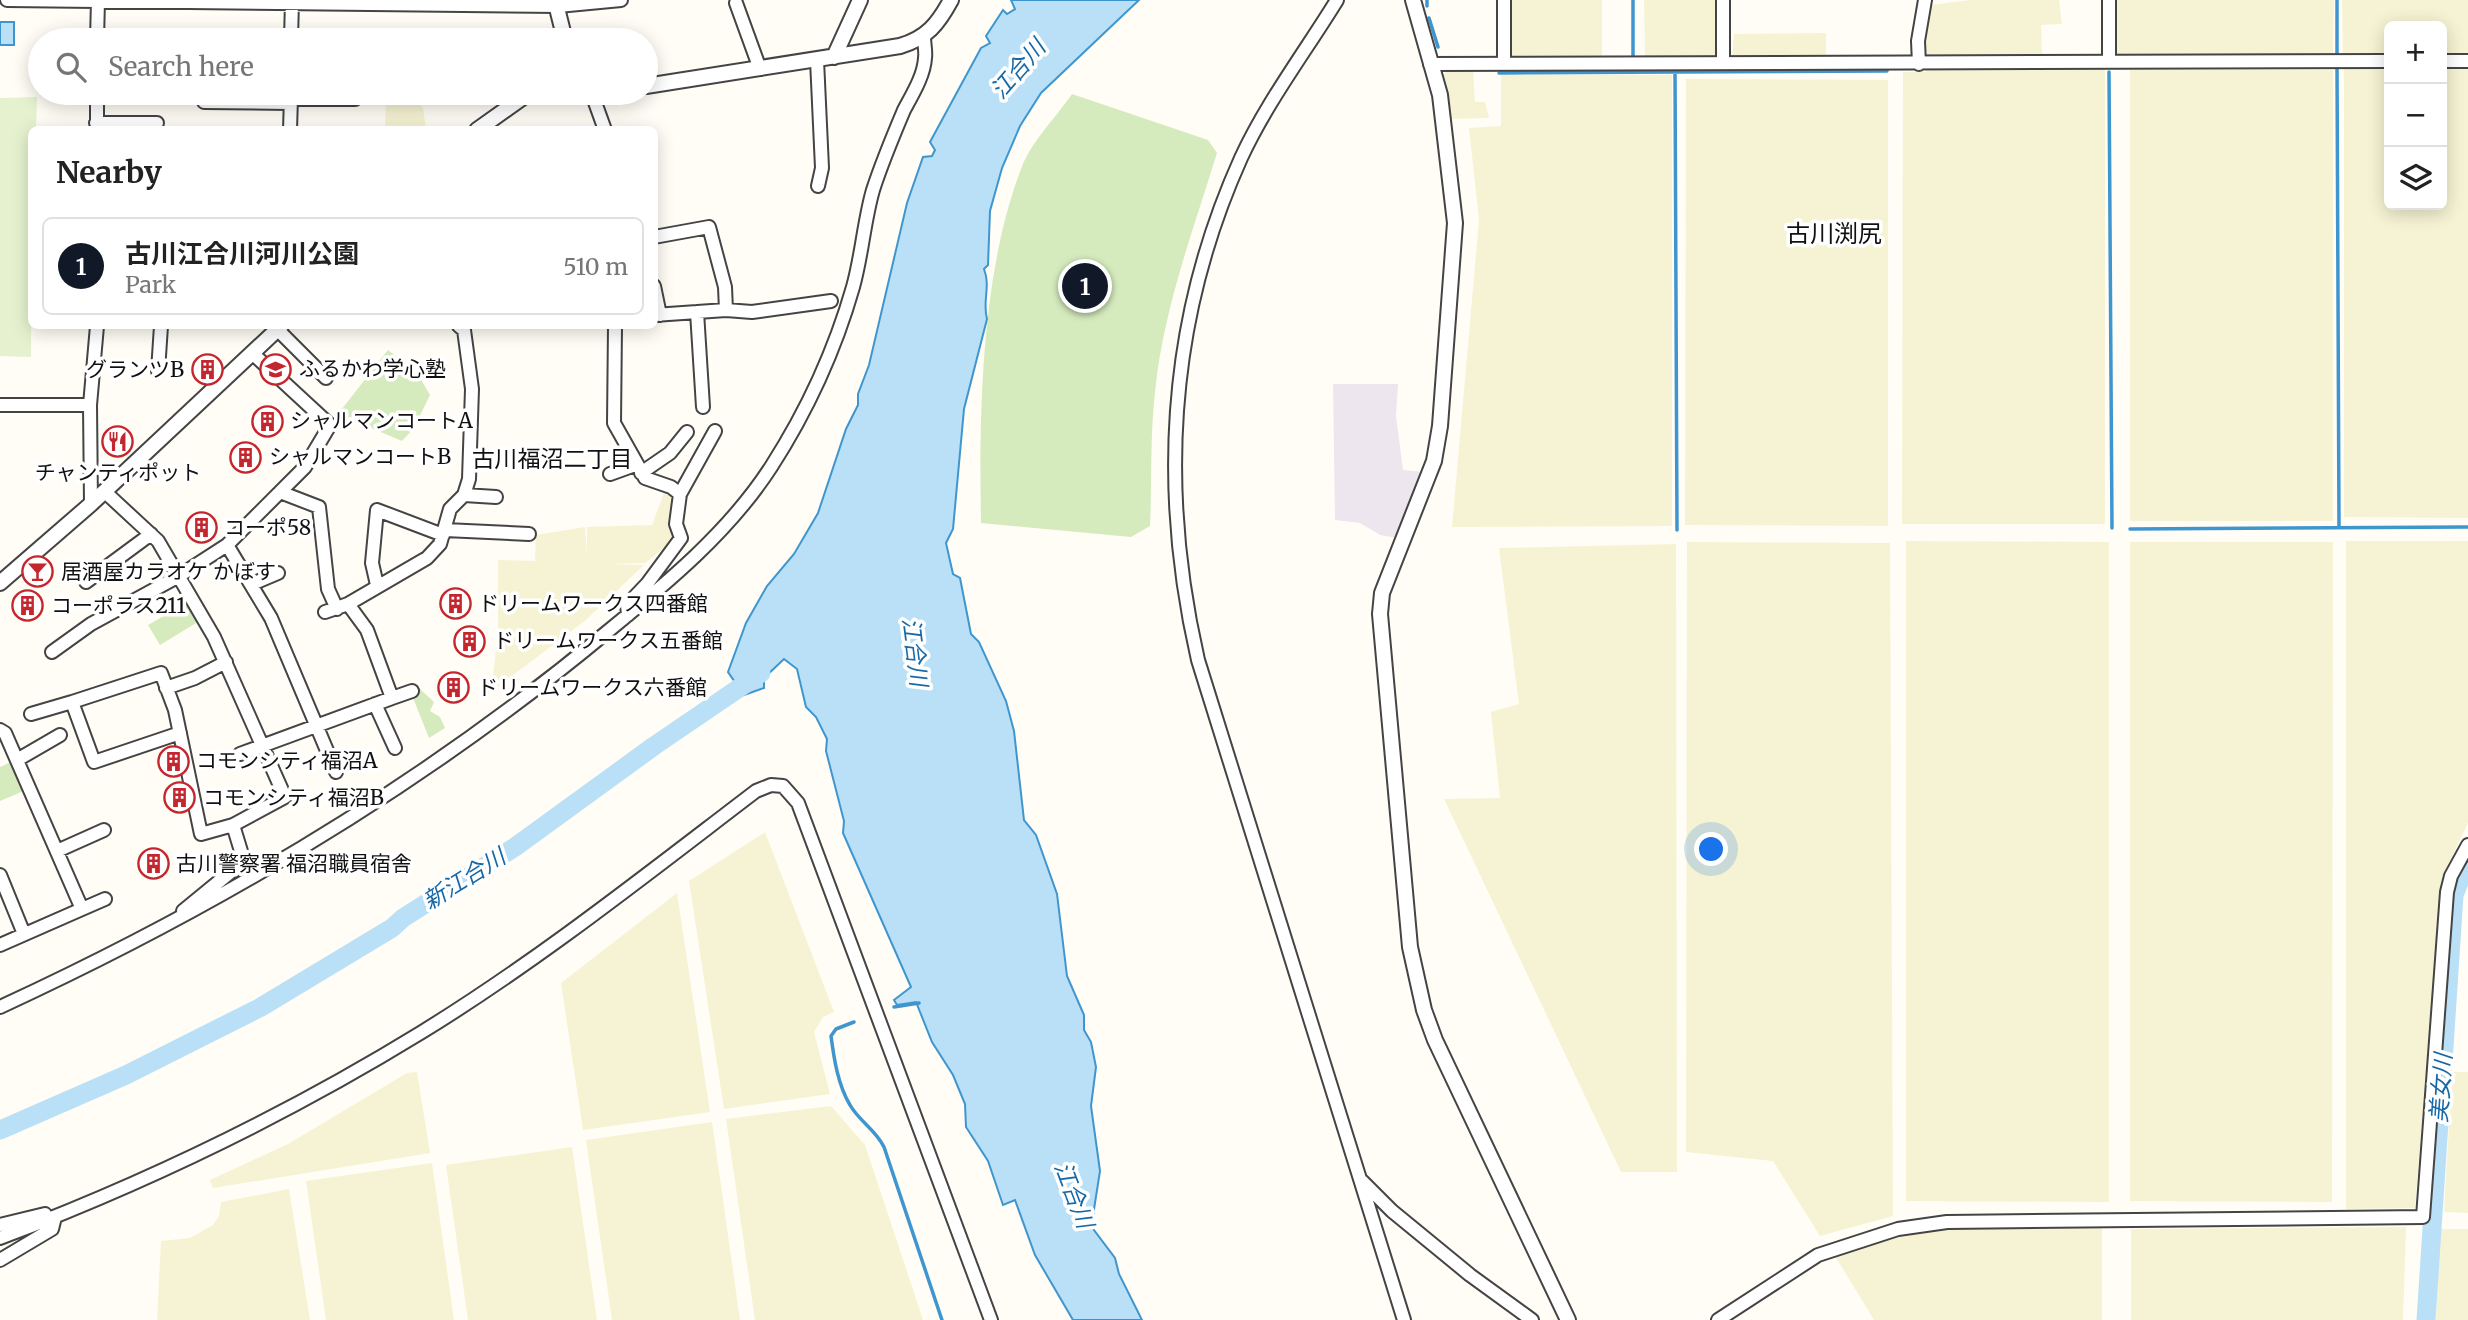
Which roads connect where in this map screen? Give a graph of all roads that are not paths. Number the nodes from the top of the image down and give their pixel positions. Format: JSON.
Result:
{"nodes":[{"id":1,"x":7,"y":0,"type":"edge"},
{"id":2,"x":98,"y":0,"type":"edge"},
{"id":3,"x":621,"y":0,"type":"edge"},
{"id":4,"x":860,"y":0,"type":"edge"},
{"id":5,"x":951,"y":0,"type":"edge"},
{"id":6,"x":1337,"y":0,"type":"edge"},
{"id":7,"x":1413,"y":0,"type":"edge"},
{"id":8,"x":1504,"y":0,"type":"edge"},
{"id":9,"x":1723,"y":0,"type":"edge"},
{"id":10,"x":1925,"y":0,"type":"edge"},
{"id":11,"x":2109,"y":0,"type":"edge"},
{"id":12,"x":164,"y":1,"type":"edge"},
{"id":13,"x":292,"y":2,"type":"edge"},
{"id":14,"x":556,"y":3,"type":"edge"},
{"id":15,"x":736,"y":3,"type":"dead end"},
{"id":16,"x":97,"y":28,"type":"edge"},
{"id":17,"x":291,"y":28,"type":"edge"},
{"id":18,"x":562,"y":28,"type":"edge"},
{"id":19,"x":924,"y":37,"type":"junction"},
{"id":20,"x":834,"y":57,"type":"junction"},
{"id":21,"x":817,"y":60,"type":"junction"},
{"id":22,"x":2384,"y":61,"type":"edge"},
{"id":23,"x":2447,"y":61,"type":"edge"},
{"id":24,"x":2468,"y":61,"type":"edge"},
{"id":25,"x":2109,"y":62,"type":"junction"},
{"id":26,"x":1723,"y":63,"type":"junction"},
{"id":27,"x":1430,"y":64,"type":"junction"},
{"id":28,"x":1504,"y":64,"type":"junction"},
{"id":29,"x":1919,"y":64,"type":"junction"},
{"id":30,"x":760,"y":69,"type":"junction"},
{"id":31,"x":658,"y":84,"type":"edge"},
{"id":32,"x":97,"y":105,"type":"edge"},
{"id":33,"x":290,"y":105,"type":"edge"},
{"id":34,"x":512,"y":105,"type":"edge"},
{"id":35,"x":598,"y":105,"type":"edge"},
{"id":36,"x":157,"y":123,"type":"dead end"},
{"id":37,"x":97,"y":126,"type":"edge"},
{"id":38,"x":290,"y":126,"type":"edge"},
{"id":39,"x":483,"y":126,"type":"edge"},
{"id":40,"x":604,"y":126,"type":"edge"},
{"id":41,"x":818,"y":186,"type":"dead end"},
{"id":42,"x":658,"y":236,"type":"edge"},
{"id":43,"x":831,"y":301,"type":"dead end"},
{"id":44,"x":726,"y":310,"type":"junction"},
{"id":45,"x":697,"y":312,"type":"junction"},
{"id":46,"x":658,"y":315,"type":"edge"},
{"id":47,"x":97,"y":329,"type":"edge"},
{"id":48,"x":161,"y":329,"type":"edge"},
{"id":49,"x":275,"y":329,"type":"edge"},
{"id":50,"x":279,"y":329,"type":"edge"},
{"id":51,"x":465,"y":329,"type":"edge"},
{"id":52,"x":615,"y":329,"type":"edge"},
{"id":53,"x":252,"y":353,"type":"junction"},
{"id":54,"x":158,"y":371,"type":"dead end"},
{"id":55,"x":326,"y":378,"type":"dead end"},
{"id":56,"x":0,"y":405,"type":"edge"},
{"id":57,"x":90,"y":405,"type":"junction"},
{"id":58,"x":704,"y":407,"type":"dead end"},
{"id":59,"x":715,"y":431,"type":"dead end"},
{"id":60,"x":687,"y":432,"type":"dead end"},
{"id":61,"x":638,"y":469,"type":"junction"},
{"id":62,"x":610,"y":474,"type":"dead end"},
{"id":63,"x":104,"y":491,"type":"junction"},
{"id":64,"x":280,"y":492,"type":"junction"},
{"id":65,"x":680,"y":494,"type":"junction"},
{"id":66,"x":464,"y":495,"type":"junction"},
{"id":67,"x":496,"y":497,"type":"dead end"},
{"id":68,"x":91,"y":504,"type":"junction"},
{"id":69,"x":444,"y":533,"type":"junction"},
{"id":70,"x":151,"y":534,"type":"junction"},
{"id":71,"x":529,"y":534,"type":"dead end"},
{"id":72,"x":227,"y":545,"type":"junction"},
{"id":73,"x":278,"y":573,"type":"dead end"},
{"id":74,"x":179,"y":576,"type":"junction"},
{"id":75,"x":86,"y":582,"type":"dead end"},
{"id":76,"x":0,"y":583,"type":"edge"},
{"id":77,"x":252,"y":584,"type":"junction"},
{"id":78,"x":377,"y":585,"type":"junction"},
{"id":79,"x":337,"y":608,"type":"junction"},
{"id":80,"x":628,"y":615,"type":"junction"},
{"id":81,"x":52,"y":652,"type":"dead end"},
{"id":82,"x":226,"y":662,"type":"junction"},
{"id":83,"x":166,"y":688,"type":"junction"},
{"id":84,"x":412,"y":691,"type":"dead end"},
{"id":85,"x":392,"y":698,"type":"junction"},
{"id":86,"x":72,"y":702,"type":"junction"},
{"id":87,"x":375,"y":704,"type":"junction"},
{"id":88,"x":31,"y":714,"type":"dead end"},
{"id":89,"x":317,"y":726,"type":"junction"},
{"id":90,"x":0,"y":730,"type":"edge"},
{"id":91,"x":180,"y":733,"type":"junction"},
{"id":92,"x":60,"y":735,"type":"dead end"},
{"id":93,"x":263,"y":746,"type":"junction"},
{"id":94,"x":396,"y":748,"type":"dead end"},
{"id":95,"x":240,"y":754,"type":"dead end"},
{"id":96,"x":17,"y":760,"type":"junction"},
{"id":97,"x":336,"y":772,"type":"dead end"},
{"id":98,"x":233,"y":825,"type":"junction"},
{"id":99,"x":104,"y":830,"type":"dead end"},
{"id":100,"x":2468,"y":845,"type":"edge"},
{"id":101,"x":57,"y":851,"type":"junction"},
{"id":102,"x":0,"y":875,"type":"edge"},
{"id":103,"x":105,"y":899,"type":"dead end"},
{"id":104,"x":82,"y":909,"type":"junction"},
{"id":105,"x":179,"y":919,"type":"junction"},
{"id":106,"x":24,"y":934,"type":"junction"},
{"id":107,"x":0,"y":945,"type":"edge"},
{"id":108,"x":0,"y":1007,"type":"edge"},
{"id":109,"x":1362,"y":1180,"type":"junction"},
{"id":110,"x":55,"y":1217,"type":"junction"},
{"id":111,"x":0,"y":1225,"type":"edge"},
{"id":112,"x":0,"y":1238,"type":"edge"},
{"id":113,"x":0,"y":1260,"type":"edge"},
{"id":114,"x":991,"y":1320,"type":"edge"},
{"id":115,"x":1404,"y":1320,"type":"edge"},
{"id":116,"x":1532,"y":1320,"type":"edge"},
{"id":117,"x":1568,"y":1320,"type":"edge"},
{"id":118,"x":1718,"y":1320,"type":"edge"}],
"edges":[{"from":1,"to":2,"type":"street"},
{"from":2,"to":12,"type":"street"},
{"from":2,"to":16,"type":"street"},
{"from":3,"to":14,"type":"street"},
{"from":4,"to":20,"type":"street"},
{"from":5,"to":19,"type":"street"},
{"from":6,"to":109,"type":"street"},
{"from":7,"to":27,"type":"street"},
{"from":8,"to":28,"type":"street"},
{"from":9,"to":26,"type":"street"},
{"from":10,"to":29,"type":"street"},
{"from":11,"to":25,"type":"street"},
{"from":12,"to":13,"type":"street"},
{"from":13,"to":14,"type":"street"},
{"from":13,"to":17,"type":"street"},
{"from":14,"to":18,"type":"street"},
{"from":15,"to":30,"type":"street"},
{"from":19,"to":20,"type":"street"},
{"from":19,"to":80,"type":"street"},
{"from":20,"to":21,"type":"street"},
{"from":21,"to":30,"type":"street"},
{"from":21,"to":41,"type":"street"},
{"from":22,"to":25,"type":"street"},
{"from":23,"to":24,"type":"street"},
{"from":25,"to":29,"type":"street"},
{"from":26,"to":28,"type":"street"},
{"from":26,"to":29,"type":"street"},
{"from":27,"to":28,"type":"street"},
{"from":27,"to":117,"type":"street"},
{"from":30,"to":31,"type":"street"},
{"from":32,"to":37,"type":"street"},
{"from":33,"to":38,"type":"street"},
{"from":34,"to":39,"type":"street"},
{"from":35,"to":40,"type":"street"},
{"from":36,"to":37,"type":"street"},
{"from":42,"to":44,"type":"street"},
{"from":43,"to":44,"type":"street"},
{"from":44,"to":45,"type":"street"},
{"from":45,"to":46,"type":"street"},
{"from":45,"to":58,"type":"street"},
{"from":47,"to":57,"type":"street"},
{"from":48,"to":54,"type":"street"},
{"from":49,"to":53,"type":"street"},
{"from":50,"to":55,"type":"street"},
{"from":51,"to":66,"type":"street"},
{"from":52,"to":61,"type":"street"},
{"from":53,"to":63,"type":"street"},
{"from":53,"to":64,"type":"street"},
{"from":56,"to":57,"type":"street"},
{"from":57,"to":68,"type":"street"},
{"from":59,"to":65,"type":"street"},
{"from":60,"to":61,"type":"street"},
{"from":61,"to":62,"type":"street"},
{"from":61,"to":65,"type":"street"},
{"from":63,"to":68,"type":"street"},
{"from":63,"to":70,"type":"street"},
{"from":64,"to":72,"type":"street"},
{"from":64,"to":79,"type":"street"},
{"from":65,"to":80,"type":"street"},
{"from":66,"to":67,"type":"street"},
{"from":66,"to":69,"type":"street"},
{"from":68,"to":76,"type":"street"},
{"from":69,"to":71,"type":"street"},
{"from":69,"to":78,"type":"street"},
{"from":69,"to":78,"type":"street"},
{"from":70,"to":74,"type":"street"},
{"from":70,"to":75,"type":"street"},
{"from":72,"to":74,"type":"street"},
{"from":72,"to":77,"type":"street"},
{"from":73,"to":77,"type":"street"},
{"from":74,"to":81,"type":"street"},
{"from":74,"to":82,"type":"street"},
{"from":77,"to":89,"type":"street"},
{"from":78,"to":79,"type":"street"},
{"from":79,"to":85,"type":"street"},
{"from":80,"to":105,"type":"street"},
{"from":82,"to":83,"type":"street"},
{"from":82,"to":93,"type":"street"},
{"from":83,"to":86,"type":"street"},
{"from":83,"to":91,"type":"street"},
{"from":84,"to":85,"type":"street"},
{"from":85,"to":87,"type":"street"},
{"from":86,"to":88,"type":"street"},
{"from":86,"to":91,"type":"street"},
{"from":87,"to":89,"type":"street"},
{"from":87,"to":94,"type":"street"},
{"from":89,"to":93,"type":"street"},
{"from":89,"to":97,"type":"street"},
{"from":90,"to":96,"type":"street"},
{"from":91,"to":98,"type":"street"},
{"from":92,"to":96,"type":"street"},
{"from":93,"to":95,"type":"street"},
{"from":93,"to":98,"type":"street"},
{"from":96,"to":101,"type":"street"},
{"from":98,"to":105,"type":"street"},
{"from":99,"to":101,"type":"street"},
{"from":100,"to":118,"type":"street"},
{"from":101,"to":104,"type":"street"},
{"from":102,"to":106,"type":"street"},
{"from":103,"to":104,"type":"street"},
{"from":104,"to":106,"type":"street"},
{"from":105,"to":108,"type":"street"},
{"from":106,"to":107,"type":"street"},
{"from":109,"to":115,"type":"street"},
{"from":109,"to":116,"type":"street"},
{"from":110,"to":111,"type":"street"},
{"from":110,"to":112,"type":"street"},
{"from":110,"to":113,"type":"street"},
{"from":110,"to":114,"type":"street"}]}
